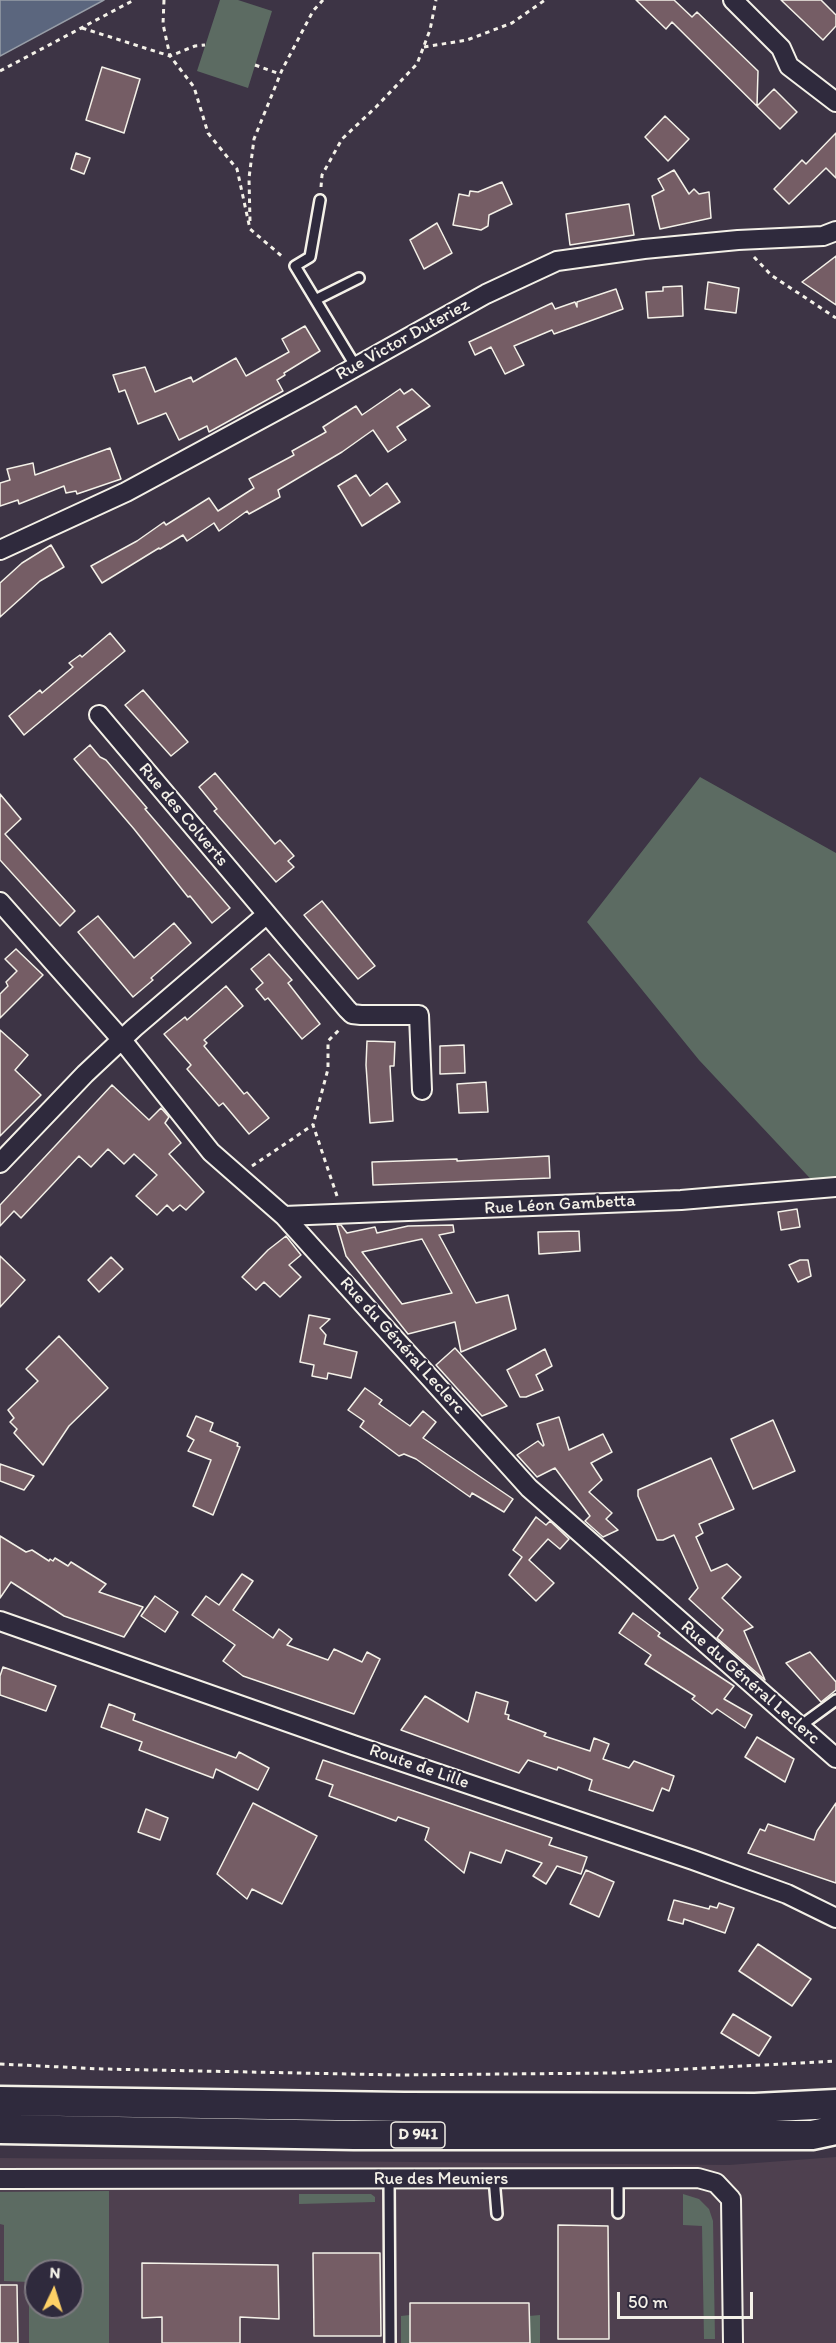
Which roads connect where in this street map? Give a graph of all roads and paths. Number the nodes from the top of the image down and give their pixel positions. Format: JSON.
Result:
{"nodes":[{"id":1,"x":134,"y":0,"type":"edge"},
{"id":2,"x":164,"y":0,"type":"edge"},
{"id":3,"x":323,"y":0,"type":"edge"},
{"id":4,"x":436,"y":0,"type":"edge"},
{"id":5,"x":545,"y":0,"type":"edge"},
{"id":6,"x":733,"y":0,"type":"edge"},
{"id":7,"x":82,"y":28,"type":"junction"},
{"id":8,"x":205,"y":45,"type":"dead end"},
{"id":9,"x":424,"y":47,"type":"junction"},
{"id":10,"x":170,"y":56,"type":"junction"},
{"id":11,"x":255,"y":65,"type":"dead end"},
{"id":12,"x":0,"y":71,"type":"edge"},
{"id":13,"x":280,"y":74,"type":"junction"},
{"id":14,"x":836,"y":102,"type":"edge"},
{"id":15,"x":320,"y":200,"type":"joint"},
{"id":16,"x":250,"y":229,"type":"junction"},
{"id":17,"x":836,"y":231,"type":"edge"},
{"id":18,"x":738,"y":240,"type":"junction"},
{"id":19,"x":295,"y":266,"type":"junction"},
{"id":20,"x":359,"y":278,"type":"dead end"},
{"id":21,"x":317,"y":299,"type":"junction"},
{"id":22,"x":836,"y":318,"type":"edge"},
{"id":23,"x":356,"y":367,"type":"junction"},
{"id":24,"x":0,"y":550,"type":"edge"},
{"id":25,"x":99,"y":715,"type":"dead end"},
{"id":26,"x":0,"y":902,"type":"edge"},
{"id":27,"x":266,"y":915,"type":"junction"},
{"id":28,"x":352,"y":1014,"type":"junction"},
{"id":29,"x":122,"y":1040,"type":"junction"},
{"id":30,"x":422,"y":1090,"type":"dead end"},
{"id":31,"x":313,"y":1125,"type":"junction"},
{"id":32,"x":0,"y":1163,"type":"edge"},
{"id":33,"x":238,"y":1175,"type":"junction"},
{"id":34,"x":836,"y":1187,"type":"edge"},
{"id":35,"x":339,"y":1203,"type":"dead end"},
{"id":36,"x":284,"y":1216,"type":"junction"},
{"id":37,"x":0,"y":1621,"type":"edge"},
{"id":38,"x":836,"y":1700,"type":"edge"},
{"id":39,"x":799,"y":1727,"type":"junction"},
{"id":40,"x":836,"y":1758,"type":"edge"},
{"id":41,"x":836,"y":1918,"type":"edge"},
{"id":42,"x":836,"y":2061,"type":"edge"},
{"id":43,"x":0,"y":2064,"type":"edge"},
{"id":44,"x":0,"y":2101,"type":"edge"},
{"id":45,"x":836,"y":2104,"type":"edge"},
{"id":46,"x":0,"y":2129,"type":"edge"},
{"id":47,"x":836,"y":2130,"type":"edge"},
{"id":48,"x":494,"y":2178,"type":"junction"},
{"id":49,"x":618,"y":2178,"type":"junction"},
{"id":50,"x":0,"y":2179,"type":"edge"},
{"id":51,"x":388,"y":2179,"type":"junction"},
{"id":52,"x":618,"y":2213,"type":"dead end"},
{"id":53,"x":497,"y":2214,"type":"dead end"},
{"id":54,"x":390,"y":2343,"type":"edge"},
{"id":55,"x":734,"y":2343,"type":"edge"}],
"edges":[{"from":1,"to":7,"type":"path"},
{"from":2,"to":10,"type":"path"},
{"from":3,"to":13,"type":"path"},
{"from":4,"to":9,"type":"path"},
{"from":5,"to":9,"type":"path"},
{"from":6,"to":14,"type":"street"},
{"from":7,"to":10,"type":"path"},
{"from":7,"to":12,"type":"path"},
{"from":8,"to":10,"type":"path"},
{"from":9,"to":15,"type":"path"},
{"from":10,"to":16,"type":"path"},
{"from":11,"to":13,"type":"path"},
{"from":13,"to":16,"type":"path"},
{"from":15,"to":19,"type":"lane"},
{"from":16,"to":19,"type":"path"},
{"from":17,"to":18,"type":"street","name":"Rue Victor Duteriez"},
{"from":18,"to":22,"type":"path"},
{"from":18,"to":23,"type":"street","name":"Rue Victor Duteriez"},
{"from":19,"to":21,"type":"lane"},
{"from":20,"to":21,"type":"lane"},
{"from":21,"to":23,"type":"lane"},
{"from":23,"to":24,"type":"street","name":"Rue Victor Duteriez"},
{"from":25,"to":27,"type":"street","name":"Rue des Colverts"},
{"from":26,"to":29,"type":"street","name":"Rue du Général Leclerc"},
{"from":27,"to":28,"type":"street","name":"Rue des Colverts"},
{"from":27,"to":29,"type":"street"},
{"from":28,"to":30,"type":"street"},
{"from":28,"to":31,"type":"path"},
{"from":29,"to":32,"type":"street"},
{"from":29,"to":33,"type":"street","name":"Rue du Général Leclerc"},
{"from":31,"to":33,"type":"path"},
{"from":31,"to":35,"type":"path"},
{"from":33,"to":36,"type":"street","name":"Rue du Général Leclerc"},
{"from":34,"to":36,"type":"street","name":"Rue Léon Gambetta"},
{"from":36,"to":39,"type":"street","name":"Rue du Général Leclerc"},
{"from":37,"to":41,"type":"street","name":"Route de Lille"},
{"from":38,"to":39,"type":"lane"},
{"from":39,"to":40,"type":"street","name":"Rue du Général Leclerc"},
{"from":42,"to":43,"type":"path"},
{"from":44,"to":45,"type":"highway","number":"D 941"},
{"from":46,"to":47,"type":"highway","number":"D 941"},
{"from":48,"to":49,"type":"street","name":"Rue des Meuniers"},
{"from":48,"to":51,"type":"street","name":"Rue des Meuniers"},
{"from":48,"to":53,"type":"lane"},
{"from":49,"to":52,"type":"lane"},
{"from":49,"to":55,"type":"street","name":"Rue des Meuniers"},
{"from":50,"to":51,"type":"street","name":"Rue des Meuniers"},
{"from":51,"to":54,"type":"lane"}]}
